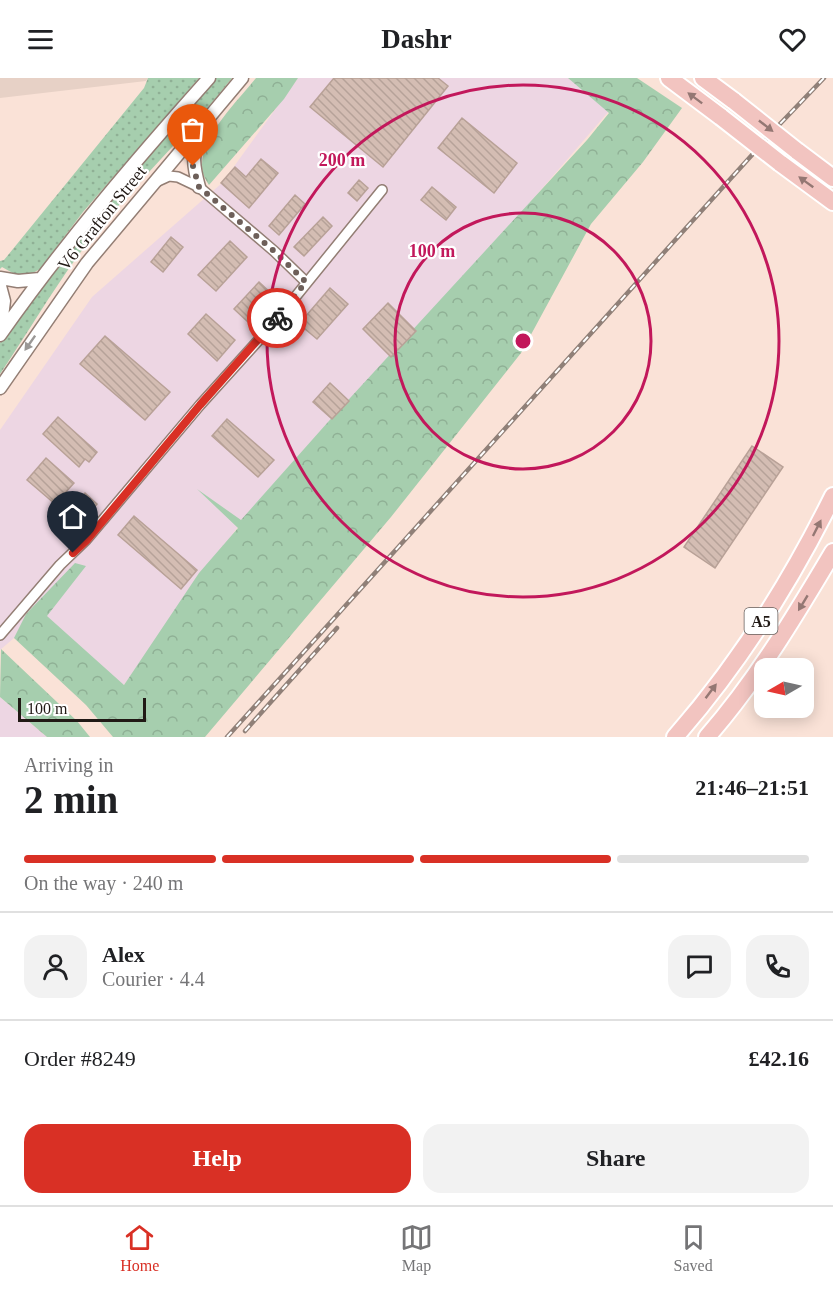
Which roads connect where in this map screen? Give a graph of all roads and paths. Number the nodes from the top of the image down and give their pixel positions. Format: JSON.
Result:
{"nodes":[{"id":1,"x":209,"y":78,"type":"edge"},
{"id":2,"x":242,"y":78,"type":"edge"},
{"id":3,"x":669,"y":78,"type":"edge"},
{"id":4,"x":703,"y":78,"type":"edge"},
{"id":5,"x":200,"y":129,"type":"junction"},
{"id":6,"x":833,"y":178,"type":"edge"},
{"id":7,"x":153,"y":184,"type":"junction"},
{"id":8,"x":199,"y":187,"type":"junction"},
{"id":9,"x":382,"y":190,"type":"dead end"},
{"id":10,"x":833,"y":202,"type":"edge"},
{"id":11,"x":0,"y":278,"type":"edge"},
{"id":12,"x":40,"y":279,"type":"junction"},
{"id":13,"x":306,"y":282,"type":"junction"},
{"id":14,"x":0,"y":286,"type":"edge"},
{"id":15,"x":0,"y":334,"type":"edge"},
{"id":16,"x":0,"y":388,"type":"edge"},
{"id":17,"x":833,"y":496,"type":"edge"},
{"id":18,"x":833,"y":552,"type":"edge"},
{"id":19,"x":0,"y":635,"type":"edge"},
{"id":20,"x":675,"y":737,"type":"edge"},
{"id":21,"x":707,"y":737,"type":"edge"}],
"edges":[{"from":1,"to":12,"type":"street","name":"V6 Grafton Street"},
{"from":2,"to":5,"type":"street","name":"V6 Grafton Street"},
{"from":10,"to":3,"type":"highway","one_way":true,"bridge":true},
{"from":4,"to":6,"type":"highway","one_way":true,"bridge":true},
{"from":5,"to":7,"type":"street","name":"V6 Grafton Street"},
{"from":5,"to":8,"type":"street"},
{"from":7,"to":8,"type":"street"},
{"from":7,"to":16,"type":"street","name":"V6 Grafton Street","one_way":true},
{"from":8,"to":13,"type":"street"},
{"from":9,"to":13,"type":"street"},
{"from":11,"to":12,"type":"street"},
{"from":12,"to":15,"type":"street","name":"V6 Grafton Street"},
{"from":13,"to":19,"type":"street"},
{"from":14,"to":15,"type":"street"},
{"from":20,"to":17,"type":"highway","number":"A5","one_way":true},
{"from":18,"to":21,"type":"highway","number":"A5","one_way":true}]}
